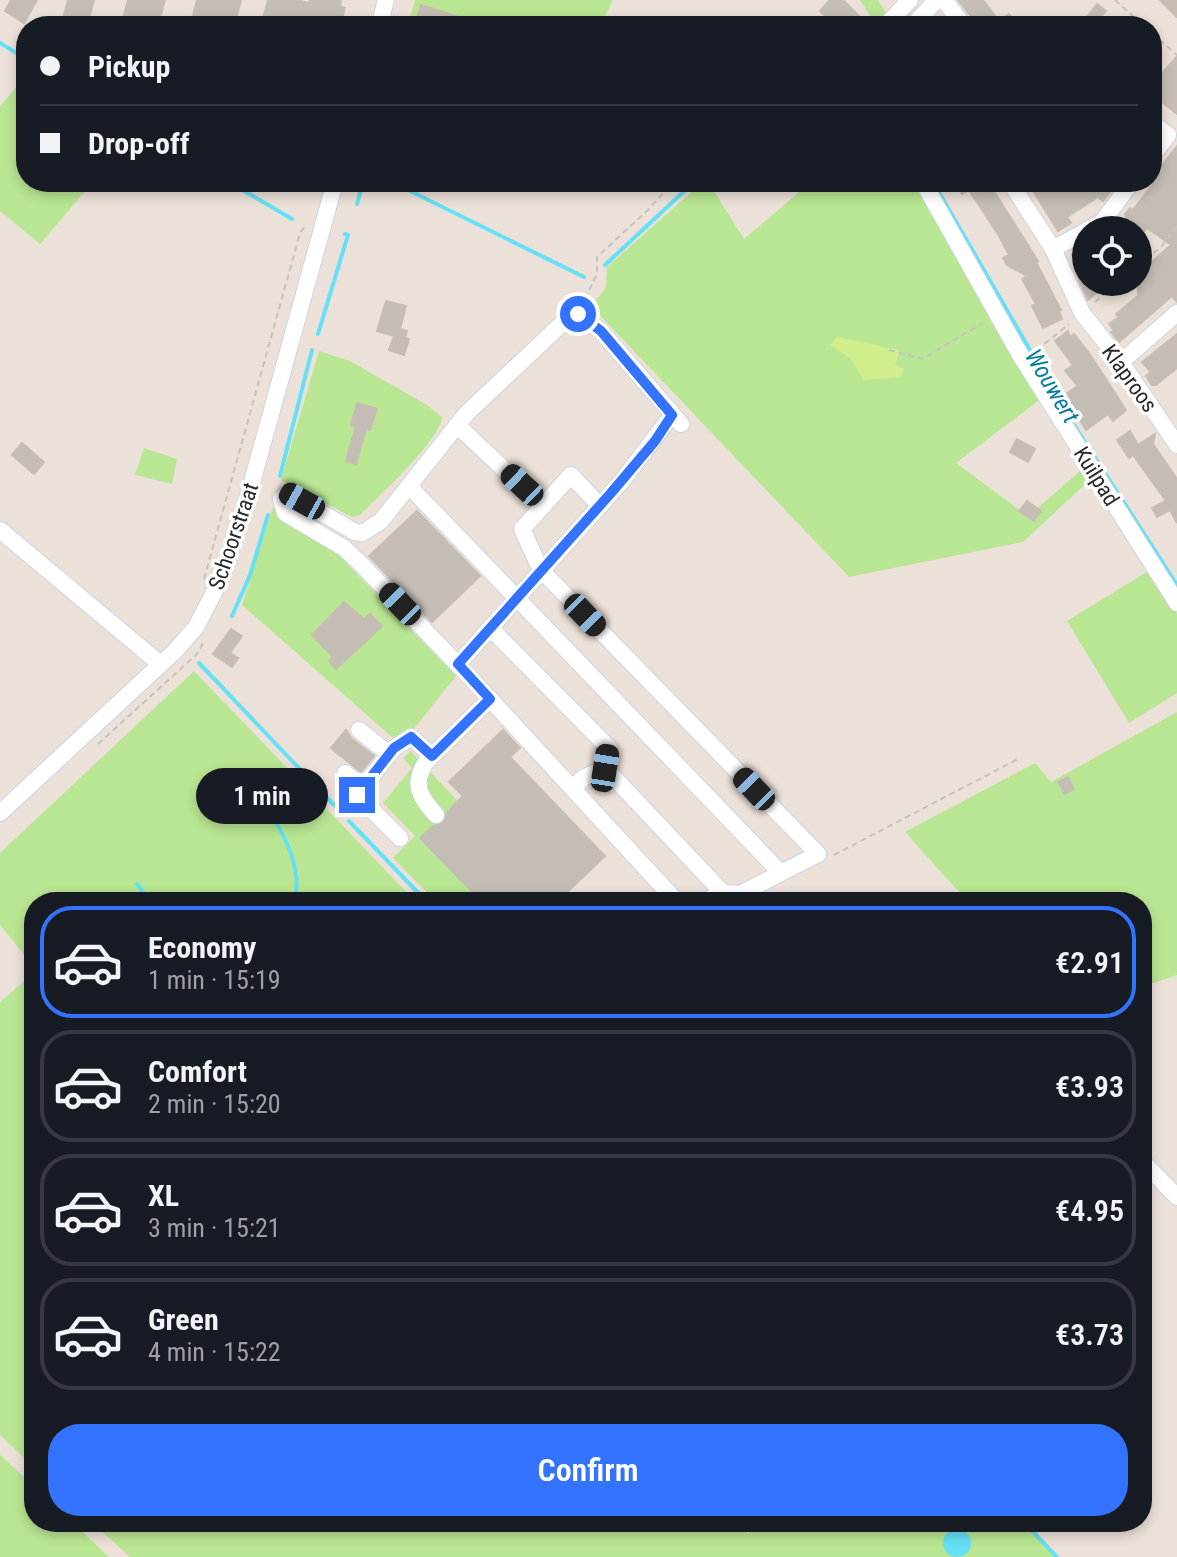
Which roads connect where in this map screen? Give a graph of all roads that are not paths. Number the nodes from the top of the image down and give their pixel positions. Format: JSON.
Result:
{"nodes":[{"id":1,"x":910,"y":0,"type":"edge"},
{"id":2,"x":937,"y":0,"type":"edge"},
{"id":3,"x":944,"y":0,"type":"edge"},
{"id":4,"x":895,"y":16,"type":"edge"},
{"id":5,"x":922,"y":16,"type":"edge"},
{"id":6,"x":956,"y":16,"type":"edge"},
{"id":7,"x":332,"y":192,"type":"edge"},
{"id":8,"x":929,"y":192,"type":"edge"},
{"id":9,"x":1016,"y":192,"type":"edge"},
{"id":10,"x":1124,"y":192,"type":"edge"},
{"id":11,"x":1106,"y":216,"type":"edge"},
{"id":12,"x":1072,"y":238,"type":"edge"},
{"id":13,"x":1053,"y":249,"type":"junction"},
{"id":14,"x":1177,"y":313,"type":"edge"},
{"id":15,"x":1121,"y":362,"type":"junction"},
{"id":16,"x":457,"y":425,"type":"junction"},
{"id":17,"x":1177,"y":445,"type":"edge"},
{"id":18,"x":409,"y":486,"type":"junction"},
{"id":19,"x":543,"y":506,"type":"junction"},
{"id":20,"x":600,"y":506,"type":"junction"},
{"id":21,"x":0,"y":530,"type":"edge"},
{"id":22,"x":358,"y":532,"type":"junction"},
{"id":23,"x":349,"y":552,"type":"junction"},
{"id":24,"x":542,"y":573,"type":"junction"},
{"id":25,"x":518,"y":599,"type":"junction"},
{"id":26,"x":1177,"y":603,"type":"edge"},
{"id":27,"x":491,"y":629,"type":"junction"},
{"id":28,"x":458,"y":664,"type":"junction"},
{"id":29,"x":159,"y":666,"type":"junction"},
{"id":30,"x":490,"y":699,"type":"junction"},
{"id":31,"x":359,"y":730,"type":"dead end"},
{"id":32,"x":389,"y":754,"type":"junction"},
{"id":33,"x":432,"y":756,"type":"junction"},
{"id":34,"x":605,"y":768,"type":"junction"},
{"id":35,"x":345,"y":773,"type":"dead end"},
{"id":36,"x":363,"y":788,"type":"junction"},
{"id":37,"x":573,"y":789,"type":"junction"},
{"id":38,"x":0,"y":813,"type":"edge"},
{"id":39,"x":436,"y":815,"type":"dead end"},
{"id":40,"x":400,"y":838,"type":"dead end"},
{"id":41,"x":780,"y":872,"type":"junction"},
{"id":42,"x":668,"y":892,"type":"edge"},
{"id":43,"x":732,"y":892,"type":"edge"},
{"id":44,"x":746,"y":892,"type":"edge"},
{"id":45,"x":1152,"y":1171,"type":"edge"},
{"id":46,"x":1177,"y":1197,"type":"edge"}],
"edges":[{"from":1,"to":4,"type":"street"},
{"from":2,"to":5,"type":"street"},
{"from":3,"to":6,"type":"street"},
{"from":7,"to":29,"type":"street","name":"Schoorstraat"},
{"from":8,"to":26,"type":"street","name":"Kuilpad"},
{"from":9,"to":13,"type":"street","name":"Klaproos"},
{"from":10,"to":11,"type":"street"},
{"from":12,"to":13,"type":"street"},
{"from":13,"to":15,"type":"street","name":"Klaproos"},
{"from":14,"to":15,"type":"street"},
{"from":15,"to":17,"type":"street","name":"Klaproos"},
{"from":16,"to":18,"type":"street"},
{"from":16,"to":19,"type":"street"},
{"from":16,"to":20,"type":"street"},
{"from":18,"to":22,"type":"street"},
{"from":18,"to":25,"type":"street"},
{"from":19,"to":20,"type":"street"},
{"from":19,"to":24,"type":"street"},
{"from":20,"to":24,"type":"street"},
{"from":21,"to":29,"type":"street"},
{"from":22,"to":23,"type":"street"},
{"from":22,"to":23,"type":"street"},
{"from":23,"to":28,"type":"street"},
{"from":24,"to":25,"type":"street"},
{"from":24,"to":41,"type":"street"},
{"from":25,"to":27,"type":"street"},
{"from":25,"to":41,"type":"street"},
{"from":27,"to":28,"type":"street"},
{"from":27,"to":34,"type":"street"},
{"from":28,"to":30,"type":"street"},
{"from":29,"to":38,"type":"street","name":"Schoorstraat"},
{"from":30,"to":33,"type":"street"},
{"from":30,"to":37,"type":"street"},
{"from":31,"to":32,"type":"street"},
{"from":32,"to":33,"type":"street"},
{"from":32,"to":36,"type":"street"},
{"from":33,"to":39,"type":"street"},
{"from":34,"to":37,"type":"street"},
{"from":34,"to":43,"type":"street"},
{"from":35,"to":36,"type":"street"},
{"from":36,"to":40,"type":"street"},
{"from":37,"to":42,"type":"street"},
{"from":41,"to":44,"type":"street"},
{"from":45,"to":46,"type":"street"}]}
